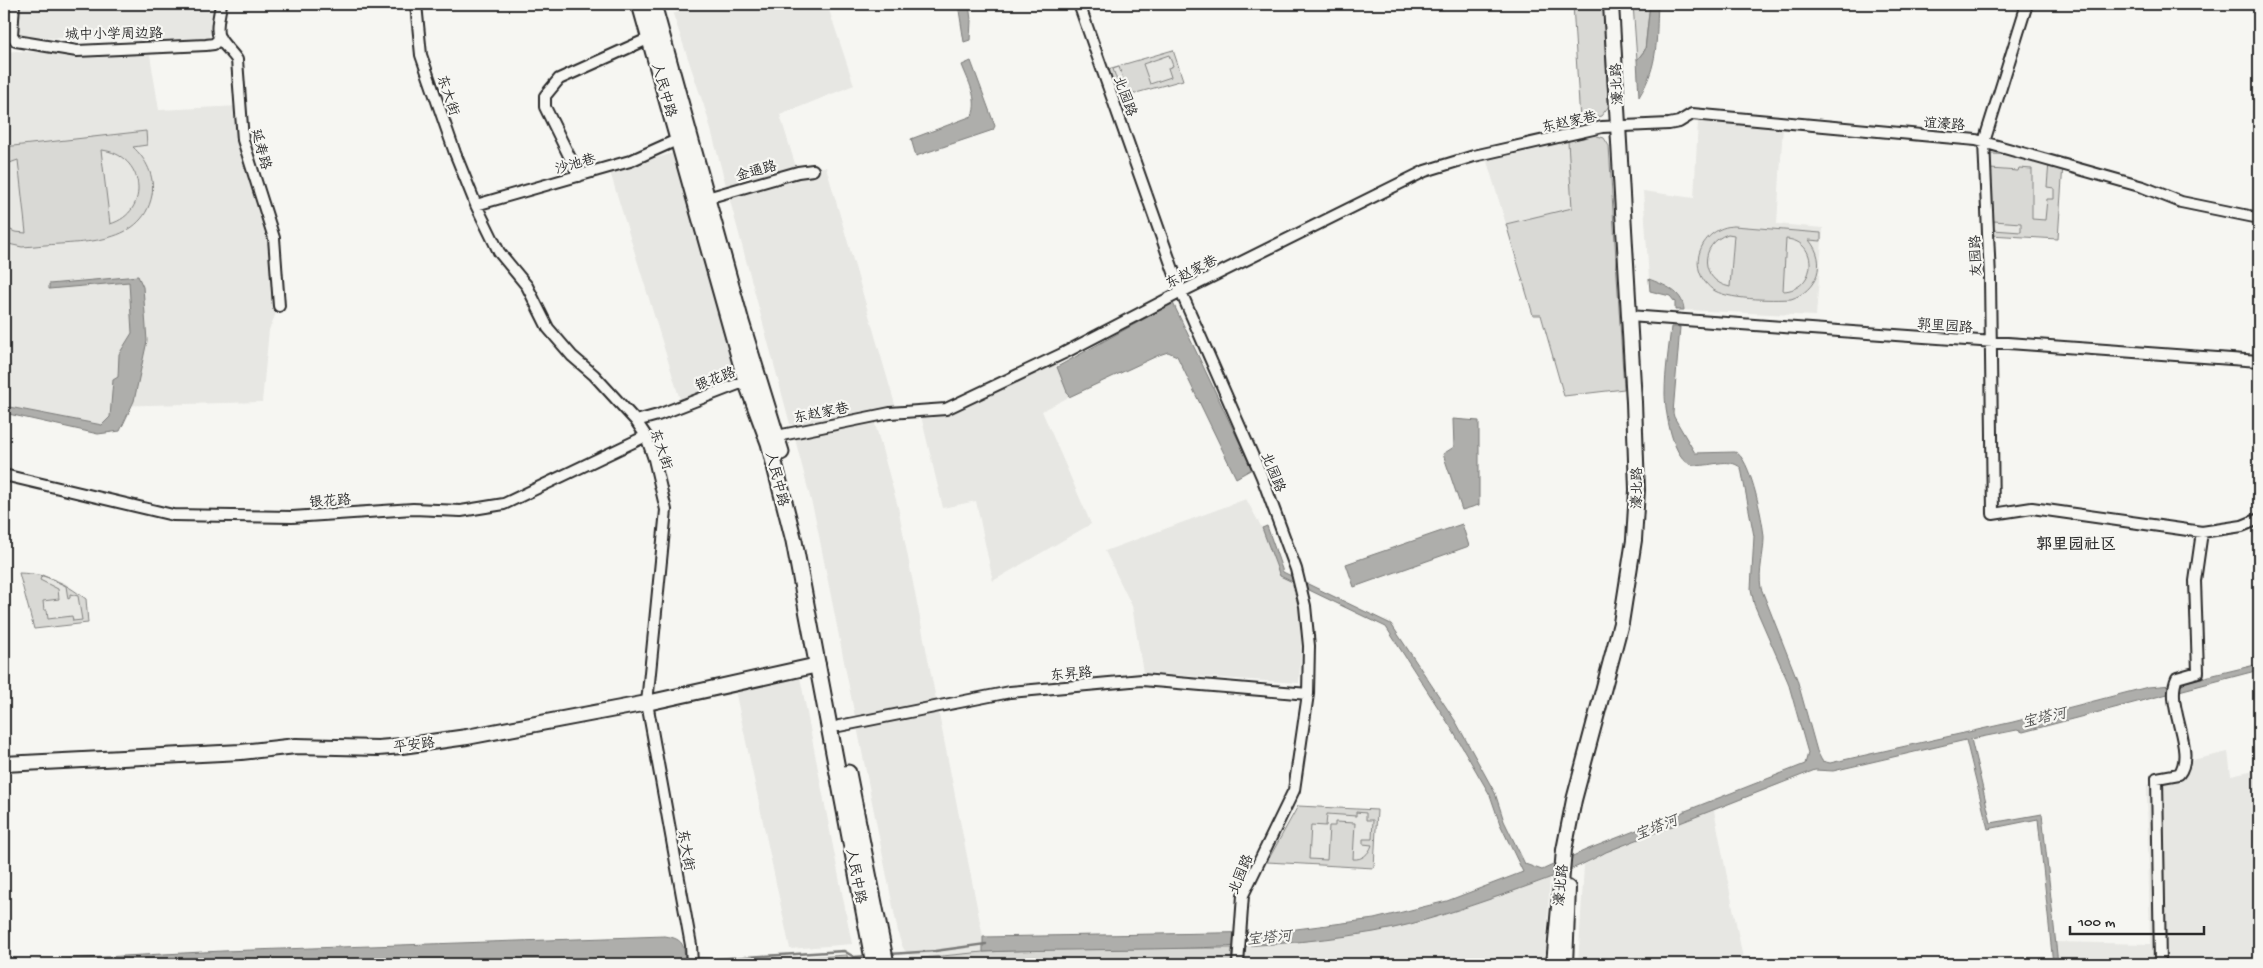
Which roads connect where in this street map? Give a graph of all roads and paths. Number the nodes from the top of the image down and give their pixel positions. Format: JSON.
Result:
{"nodes":[{"id":1,"x":14,"y":4,"type":"edge"},
{"id":2,"x":221,"y":4,"type":"edge"},
{"id":3,"x":416,"y":4,"type":"edge"},
{"id":4,"x":640,"y":4,"type":"edge"},
{"id":5,"x":653,"y":4,"type":"edge"},
{"id":6,"x":1079,"y":4,"type":"edge"},
{"id":7,"x":1611,"y":4,"type":"edge"},
{"id":8,"x":1620,"y":4,"type":"edge"},
{"id":9,"x":2027,"y":4,"type":"edge"},
{"id":10,"x":220,"y":38,"type":"junction"},
{"id":11,"x":650,"y":38,"type":"junction"},
{"id":12,"x":1622,"y":126,"type":"junction"},
{"id":13,"x":679,"y":139,"type":"junction"},
{"id":14,"x":1984,"y":142,"type":"junction"},
{"id":15,"x":813,"y":170,"type":"dead end"},
{"id":16,"x":579,"y":176,"type":"junction"},
{"id":17,"x":707,"y":198,"type":"junction"},
{"id":18,"x":476,"y":205,"type":"junction"},
{"id":19,"x":2259,"y":218,"type":"edge"},
{"id":20,"x":1181,"y":292,"type":"junction"},
{"id":21,"x":279,"y":306,"type":"dead end"},
{"id":22,"x":1634,"y":316,"type":"junction"},
{"id":23,"x":1991,"y":341,"type":"junction"},
{"id":24,"x":2259,"y":362,"type":"edge"},
{"id":25,"x":746,"y":381,"type":"junction"},
{"id":26,"x":636,"y":421,"type":"junction"},
{"id":27,"x":646,"y":436,"type":"junction"},
{"id":28,"x":777,"y":436,"type":"junction"},
{"id":29,"x":4,"y":475,"type":"edge"},
{"id":30,"x":2259,"y":519,"type":"edge"},
{"id":31,"x":2202,"y":532,"type":"junction"},
{"id":32,"x":818,"y":665,"type":"junction"},
{"id":33,"x":1308,"y":694,"type":"junction"},
{"id":34,"x":647,"y":703,"type":"junction"},
{"id":35,"x":839,"y":726,"type":"junction"},
{"id":36,"x":4,"y":764,"type":"edge"},
{"id":37,"x":1564,"y":884,"type":"junction"},
{"id":38,"x":876,"y":943,"type":"junction"},
{"id":39,"x":692,"y":964,"type":"edge"},
{"id":40,"x":880,"y":964,"type":"edge"},
{"id":41,"x":1238,"y":964,"type":"edge"},
{"id":42,"x":1554,"y":964,"type":"edge"},
{"id":43,"x":1565,"y":964,"type":"edge"},
{"id":44,"x":2160,"y":964,"type":"edge"}],
"edges":[{"from":1,"to":10,"type":"street","name":"城中小学周边路"},
{"from":2,"to":10,"type":"street"},
{"from":3,"to":18,"type":"street","name":"东大街"},
{"from":4,"to":11,"type":"main road","name":"人民中路"},
{"from":5,"to":17,"type":"main road","name":"人民中路"},
{"from":6,"to":20,"type":"street","name":"北园路"},
{"from":7,"to":12,"type":"street","name":"濠北路"},
{"from":8,"to":12,"type":"street","name":"濠北路"},
{"from":9,"to":14,"type":"street","name":"友园路"},
{"from":10,"to":21,"type":"street","name":"延寿路"},
{"from":11,"to":13,"type":"main road","name":"人民中路"},
{"from":11,"to":16,"type":"street"},
{"from":12,"to":14,"type":"street","name":"谊濠路"},
{"from":12,"to":20,"type":"street","name":"东赵家巷"},
{"from":12,"to":22,"type":"street","name":"濠北路"},
{"from":13,"to":16,"type":"street","name":"沙池巷"},
{"from":13,"to":25,"type":"main road","name":"人民中路"},
{"from":14,"to":19,"type":"street","name":"谊濠路"},
{"from":14,"to":23,"type":"street","name":"友园路"},
{"from":15,"to":17,"type":"street","name":"金通路"},
{"from":16,"to":18,"type":"street","name":"沙池巷"},
{"from":17,"to":28,"type":"main road","name":"人民中路"},
{"from":18,"to":26,"type":"street","name":"东大街"},
{"from":20,"to":28,"type":"street","name":"东赵家巷"},
{"from":20,"to":33,"type":"street","name":"北园路"},
{"from":22,"to":23,"type":"street","name":"郭里园路"},
{"from":22,"to":37,"type":"street","name":"濠北路"},
{"from":23,"to":24,"type":"street","name":"郭里园路"},
{"from":23,"to":31,"type":"street","name":"友园路"},
{"from":25,"to":26,"type":"street","name":"银花路"},
{"from":25,"to":32,"type":"main road","name":"人民中路"},
{"from":26,"to":27,"type":"street","name":"东大街"},
{"from":27,"to":29,"type":"street","name":"银花路"},
{"from":27,"to":34,"type":"street","name":"东大街"},
{"from":28,"to":35,"type":"main road","name":"人民中路"},
{"from":30,"to":31,"type":"street"},
{"from":31,"to":44,"type":"street"},
{"from":32,"to":34,"type":"street","name":"平安路"},
{"from":32,"to":38,"type":"main road","name":"人民中路"},
{"from":33,"to":35,"type":"street","name":"东昇路"},
{"from":33,"to":41,"type":"street","name":"北园路"},
{"from":34,"to":36,"type":"street","name":"平安路"},
{"from":34,"to":39,"type":"street","name":"东大街"},
{"from":35,"to":38,"type":"main road","name":"人民中路"},
{"from":37,"to":42,"type":"street","name":"濠北路"},
{"from":37,"to":43,"type":"street","name":"濠北路"},
{"from":38,"to":40,"type":"main road","name":"人民中路"}]}
